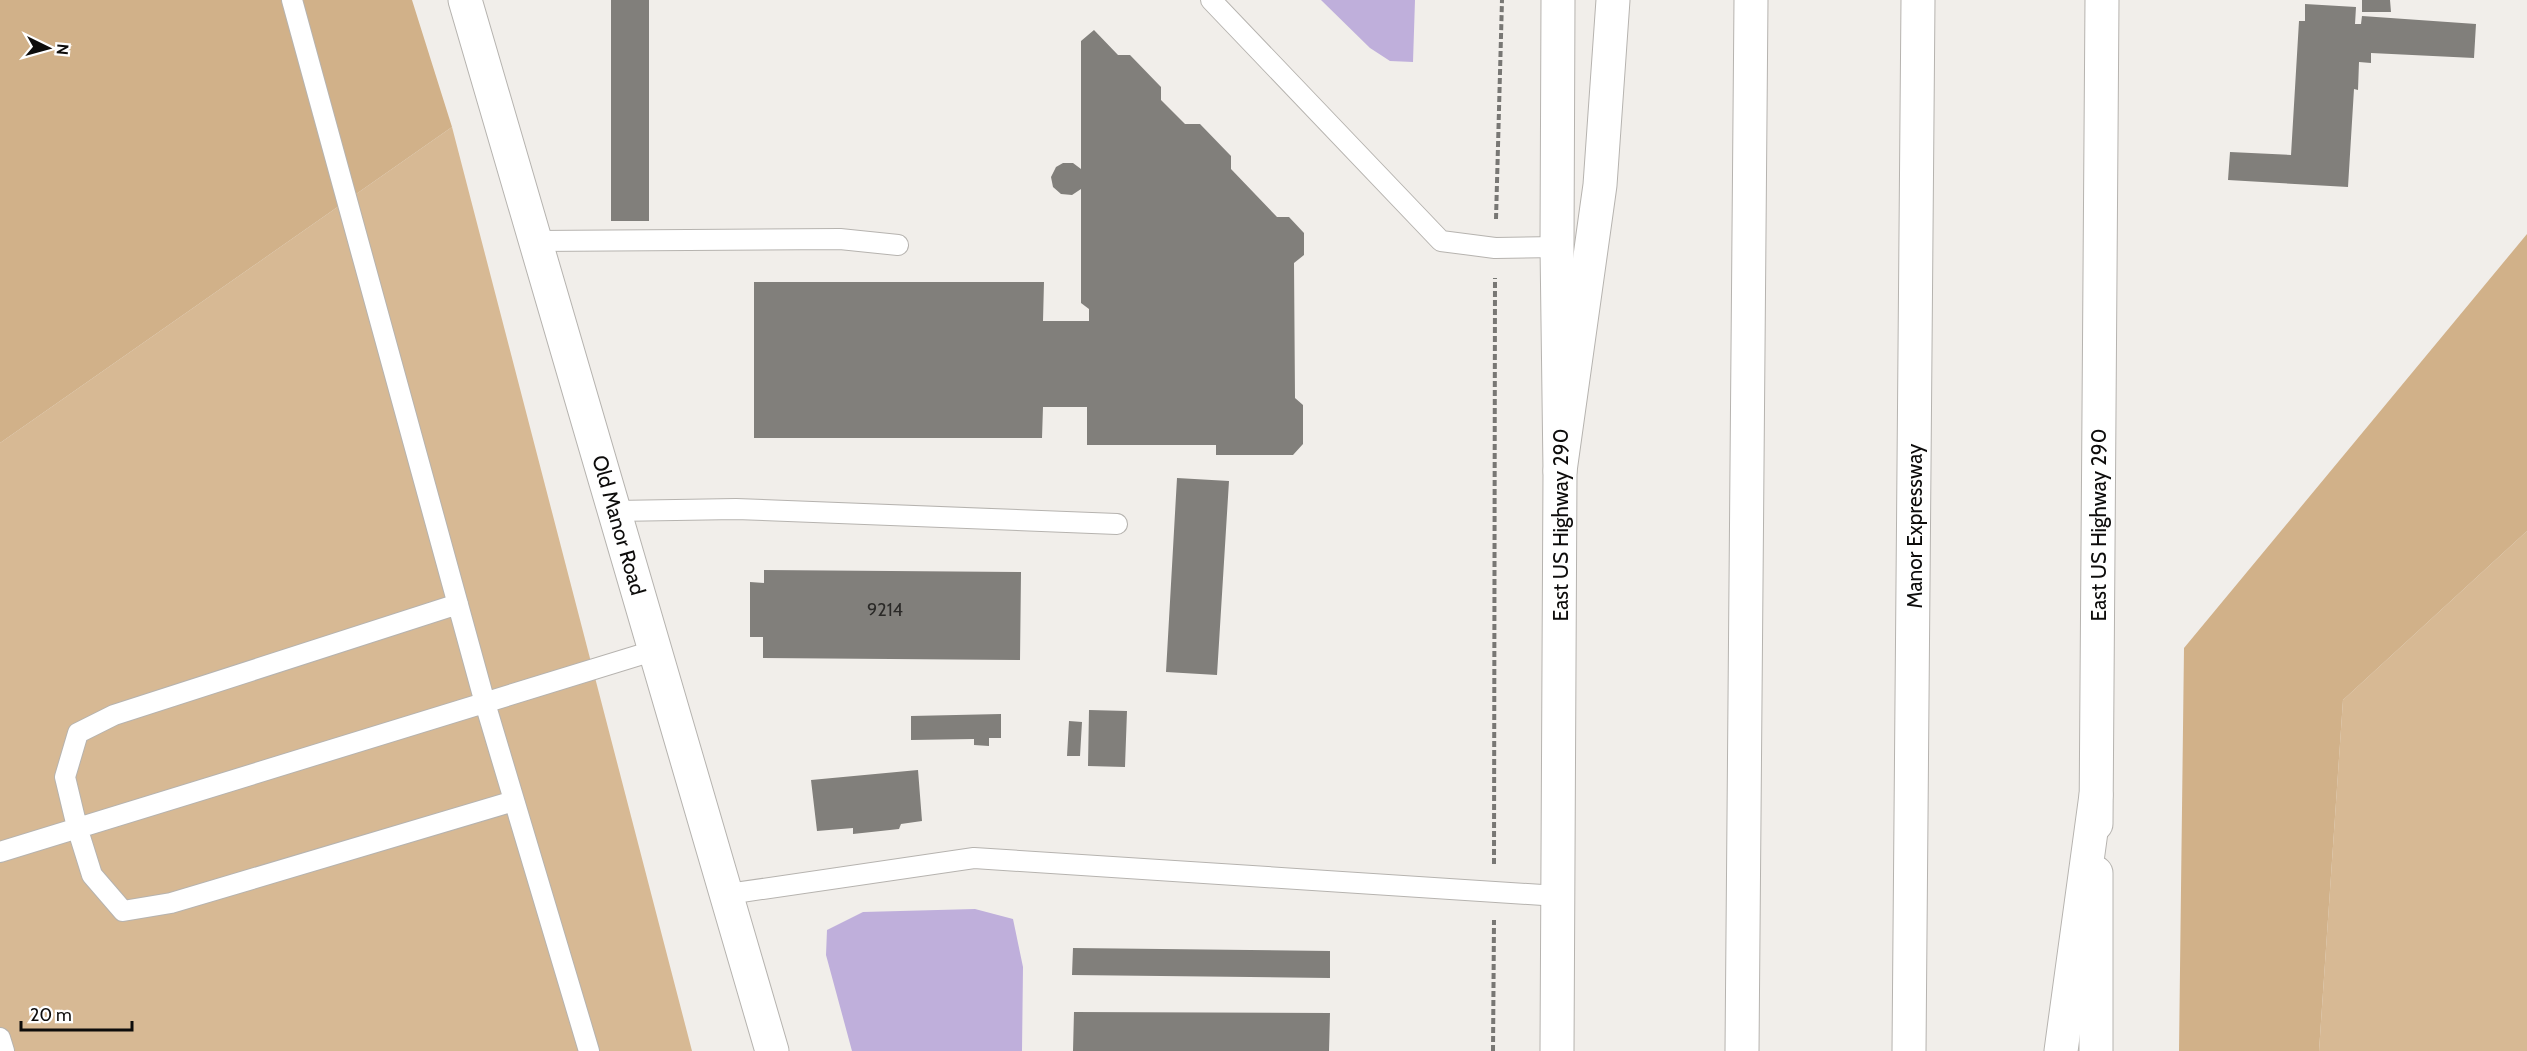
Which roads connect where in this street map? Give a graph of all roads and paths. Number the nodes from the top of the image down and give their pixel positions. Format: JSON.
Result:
{"nodes":[{"id":1,"x":292,"y":0,"type":"edge"},
{"id":2,"x":465,"y":0,"type":"edge"},
{"id":3,"x":1211,"y":0,"type":"edge"},
{"id":4,"x":1502,"y":0,"type":"edge"},
{"id":5,"x":1558,"y":0,"type":"edge"},
{"id":6,"x":1613,"y":0,"type":"edge"},
{"id":7,"x":1751,"y":0,"type":"edge"},
{"id":8,"x":1918,"y":0,"type":"edge"},
{"id":9,"x":2102,"y":0,"type":"edge"},
{"id":10,"x":535,"y":241,"type":"junction"},
{"id":11,"x":898,"y":245,"type":"dead end"},
{"id":12,"x":1557,"y":247,"type":"junction"},
{"id":13,"x":1495,"y":248,"type":"junction"},
{"id":14,"x":1560,"y":471,"type":"junction"},
{"id":15,"x":615,"y":511,"type":"junction"},
{"id":16,"x":1117,"y":524,"type":"dead end"},
{"id":17,"x":458,"y":604,"type":"junction"},
{"id":18,"x":656,"y":650,"type":"junction"},
{"id":19,"x":485,"y":703,"type":"junction"},
{"id":20,"x":2096,"y":795,"type":"junction"},
{"id":21,"x":514,"y":801,"type":"junction"},
{"id":22,"x":77,"y":827,"type":"junction"},
{"id":23,"x":0,"y":852,"type":"edge"},
{"id":24,"x":1494,"y":892,"type":"junction"},
{"id":25,"x":728,"y":894,"type":"junction"},
{"id":26,"x":1558,"y":896,"type":"junction"},
{"id":27,"x":0,"y":1038,"type":"edge"},
{"id":28,"x":4,"y":1051,"type":"edge"},
{"id":29,"x":589,"y":1051,"type":"edge"},
{"id":30,"x":772,"y":1051,"type":"edge"},
{"id":31,"x":1493,"y":1051,"type":"edge"},
{"id":32,"x":1557,"y":1051,"type":"edge"},
{"id":33,"x":1742,"y":1051,"type":"edge"},
{"id":34,"x":1909,"y":1051,"type":"edge"},
{"id":35,"x":2061,"y":1051,"type":"edge"},
{"id":36,"x":2096,"y":1051,"type":"edge"}],
"edges":[{"from":1,"to":17,"type":"lane"},
{"from":2,"to":10,"type":"main road","name":"Old Manor Road"},
{"from":3,"to":13,"type":"lane"},
{"from":4,"to":13,"type":"path"},
{"from":5,"to":12,"type":"main road","name":"East US Highway 290"},
{"from":6,"to":14,"type":"main road"},
{"from":7,"to":33,"type":"main road"},
{"from":8,"to":34,"type":"main road","name":"Manor Expressway"},
{"from":9,"to":20,"type":"main road","name":"East US Highway 290"},
{"from":10,"to":11,"type":"lane"},
{"from":10,"to":15,"type":"main road","name":"Old Manor Road"},
{"from":12,"to":13,"type":"lane"},
{"from":12,"to":14,"type":"main road","name":"East US Highway 290"},
{"from":13,"to":24,"type":"path"},
{"from":14,"to":26,"type":"main road","name":"East US Highway 290"},
{"from":15,"to":16,"type":"lane"},
{"from":15,"to":18,"type":"main road","name":"Old Manor Road"},
{"from":17,"to":19,"type":"lane"},
{"from":17,"to":22,"type":"lane"},
{"from":18,"to":19,"type":"lane"},
{"from":18,"to":25,"type":"main road","name":"Old Manor Road"},
{"from":19,"to":21,"type":"lane"},
{"from":19,"to":22,"type":"lane"},
{"from":20,"to":35,"type":"main road"},
{"from":20,"to":36,"type":"main road","name":"East US Highway 290"},
{"from":21,"to":22,"type":"lane"},
{"from":21,"to":29,"type":"lane"},
{"from":22,"to":23,"type":"lane"},
{"from":24,"to":25,"type":"lane"},
{"from":24,"to":26,"type":"lane"},
{"from":24,"to":31,"type":"path"},
{"from":25,"to":30,"type":"main road","name":"Old Manor Road"},
{"from":26,"to":32,"type":"main road","name":"East US Highway 290"},
{"from":27,"to":28,"type":"lane"}]}
